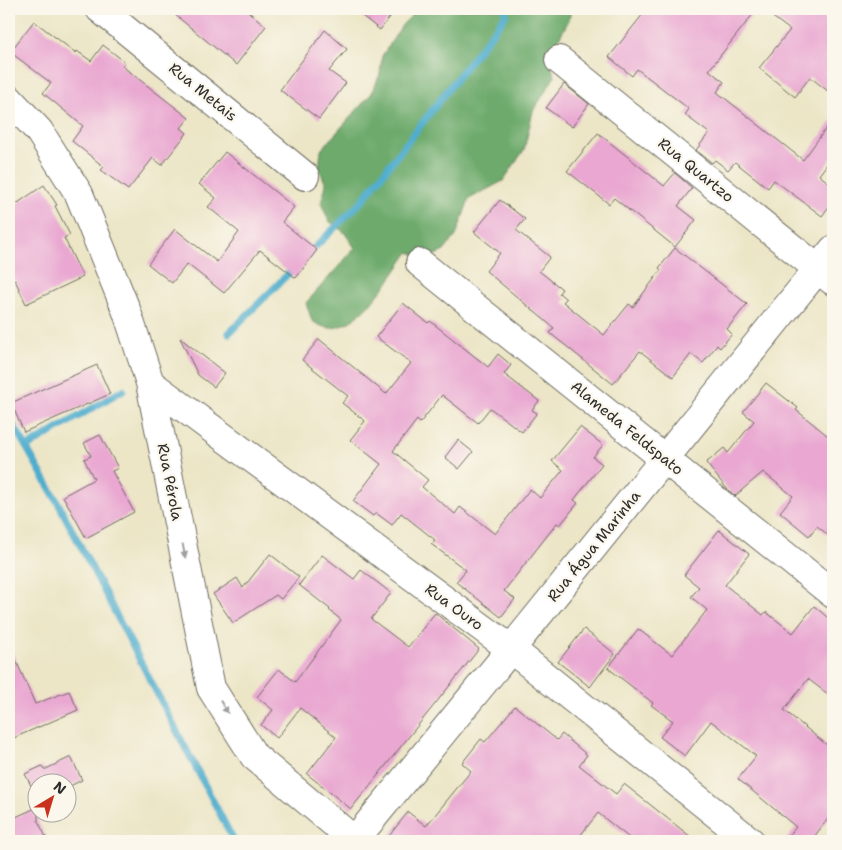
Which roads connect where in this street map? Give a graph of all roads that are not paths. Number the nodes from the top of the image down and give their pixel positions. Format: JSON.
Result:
{"nodes":[{"id":1,"x":100,"y":9,"type":"edge"},
{"id":2,"x":559,"y":60,"type":"dead end"},
{"id":3,"x":9,"y":98,"type":"edge"},
{"id":4,"x":305,"y":176,"type":"dead end"},
{"id":5,"x":420,"y":262,"type":"dead end"},
{"id":6,"x":828,"y":266,"type":"edge"},
{"id":7,"x":150,"y":383,"type":"junction"},
{"id":8,"x":665,"y":458,"type":"junction"},
{"id":9,"x":833,"y":594,"type":"edge"},
{"id":10,"x":512,"y":649,"type":"junction"},
{"id":11,"x":354,"y":841,"type":"edge"},
{"id":12,"x":750,"y":841,"type":"edge"}],
"edges":[{"from":1,"to":4,"type":"street","name":"Rua Metais"},
{"from":2,"to":6,"type":"street","name":"Rua Quartzo"},
{"from":3,"to":7,"type":"street","name":"Rua Pérola"},
{"from":5,"to":8,"type":"street","name":"Alameda Feldspato"},
{"from":6,"to":8,"type":"street","name":"Rua Água Marinha"},
{"from":7,"to":10,"type":"street","name":"Rua Ouro"},
{"from":7,"to":11,"type":"street","name":"Rua Pérola","one_way":true},
{"from":8,"to":9,"type":"street","name":"Alameda Feldspato"},
{"from":8,"to":10,"type":"street","name":"Rua Água Marinha"},
{"from":10,"to":11,"type":"street","name":"Rua Água Marinha"},
{"from":10,"to":12,"type":"street","name":"Rua Ouro"}]}
